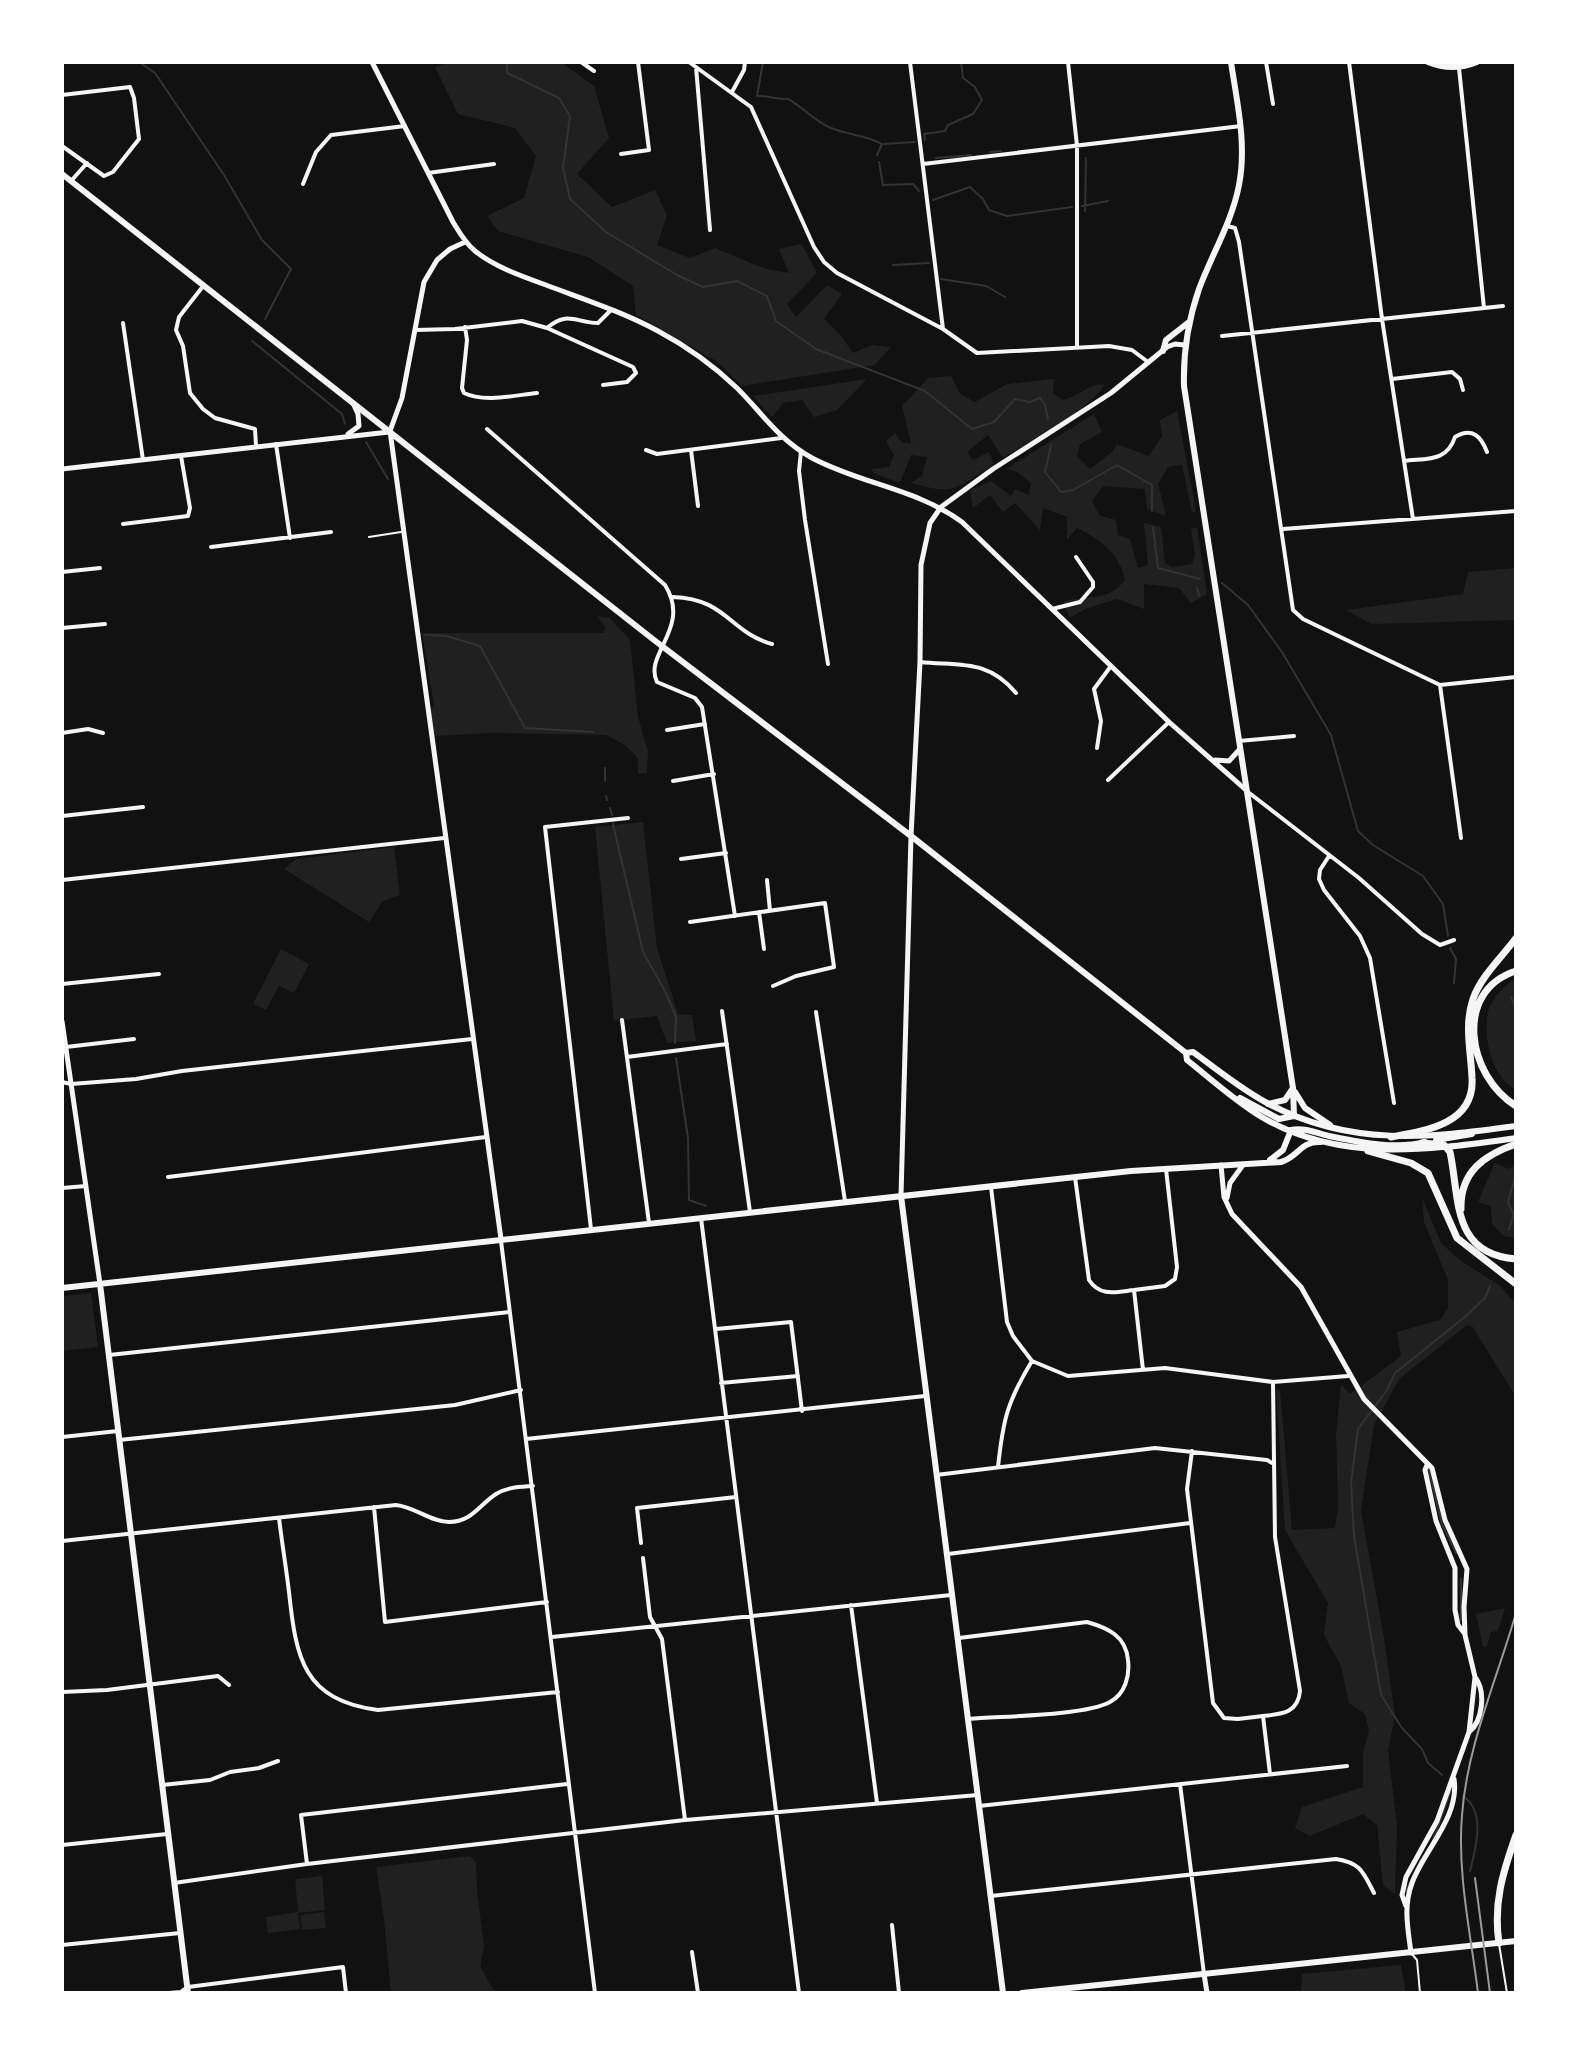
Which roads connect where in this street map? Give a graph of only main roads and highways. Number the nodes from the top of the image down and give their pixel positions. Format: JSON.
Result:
{"nodes":[{"id":1,"x":1231,"y":62,"type":"edge"},
{"id":2,"x":1428,"y":62,"type":"edge"},
{"id":3,"x":1477,"y":62,"type":"edge"},
{"id":4,"x":62,"y":174,"type":"edge"},
{"id":5,"x":1189,"y":322,"type":"junction"},
{"id":6,"x":1163,"y":351,"type":"road end"},
{"id":7,"x":1516,"y":938,"type":"edge"},
{"id":8,"x":1516,"y":971,"type":"edge"},
{"id":9,"x":1186,"y":1053,"type":"junction"},
{"id":10,"x":1293,"y":1088,"type":"junction"},
{"id":11,"x":1231,"y":1095,"type":"junction"},
{"id":12,"x":1268,"y":1104,"type":"junction"},
{"id":13,"x":1516,"y":1106,"type":"edge"},
{"id":14,"x":1294,"y":1116,"type":"junction"},
{"id":15,"x":1516,"y":1126,"type":"edge"},
{"id":16,"x":1336,"y":1129,"type":"junction"},
{"id":17,"x":1291,"y":1130,"type":"junction"},
{"id":18,"x":1484,"y":1130,"type":"junction"},
{"id":19,"x":1391,"y":1137,"type":"junction"},
{"id":20,"x":1516,"y":1141,"type":"edge"},
{"id":21,"x":1324,"y":1142,"type":"junction"},
{"id":22,"x":1422,"y":1143,"type":"junction"},
{"id":23,"x":1447,"y":1148,"type":"junction"},
{"id":24,"x":1368,"y":1151,"type":"junction"},
{"id":25,"x":1263,"y":1162,"type":"junction"},
{"id":26,"x":901,"y":1196,"type":"junction"},
{"id":27,"x":1469,"y":1234,"type":"junction"},
{"id":28,"x":1516,"y":1259,"type":"edge"},
{"id":29,"x":100,"y":1284,"type":"junction"},
{"id":30,"x":1516,"y":1284,"type":"edge"},
{"id":31,"x":62,"y":1288,"type":"edge"},
{"id":32,"x":1516,"y":1835,"type":"edge"},
{"id":33,"x":1516,"y":1941,"type":"edge"},
{"id":34,"x":1499,"y":1943,"type":"junction"},
{"id":35,"x":188,"y":1990,"type":"edge"},
{"id":36,"x":1003,"y":1993,"type":"edge"},
{"id":37,"x":1022,"y":1993,"type":"edge"}],
"edges":[{"from":1,"to":5,"type":"main road"},
{"from":2,"to":3,"type":"main road"},
{"from":4,"to":9,"type":"main road"},
{"from":5,"to":6,"type":"main road"},
{"from":5,"to":10,"type":"main road"},
{"from":7,"to":19,"type":"highway"},
{"from":8,"to":13,"type":"highway"},
{"from":9,"to":11,"type":"main road"},
{"from":9,"to":12,"type":"main road"},
{"from":10,"to":12,"type":"main road"},
{"from":10,"to":14,"type":"main road"},
{"from":10,"to":16,"type":"main road"},
{"from":11,"to":14,"type":"main road"},
{"from":11,"to":17,"type":"main road"},
{"from":12,"to":14,"type":"main road"},
{"from":14,"to":16,"type":"main road"},
{"from":14,"to":17,"type":"main road"},
{"from":15,"to":18,"type":"main road"},
{"from":16,"to":19,"type":"main road"},
{"from":17,"to":21,"type":"main road"},
{"from":17,"to":22,"type":"main road"},
{"from":17,"to":25,"type":"main road"},
{"from":18,"to":19,"type":"main road"},
{"from":18,"to":22,"type":"main road"},
{"from":20,"to":23,"type":"main road"},
{"from":20,"to":27,"type":"highway"},
{"from":21,"to":24,"type":"main road"},
{"from":21,"to":25,"type":"main road"},
{"from":22,"to":23,"type":"highway"},
{"from":23,"to":24,"type":"main road"},
{"from":23,"to":27,"type":"highway"},
{"from":24,"to":30,"type":"highway"},
{"from":25,"to":26,"type":"main road"},
{"from":26,"to":29,"type":"main road"},
{"from":26,"to":36,"type":"main road"},
{"from":27,"to":28,"type":"highway"},
{"from":29,"to":31,"type":"main road"},
{"from":29,"to":35,"type":"main road"},
{"from":32,"to":34,"type":"highway"},
{"from":33,"to":34,"type":"main road"},
{"from":34,"to":37,"type":"main road"}]}
